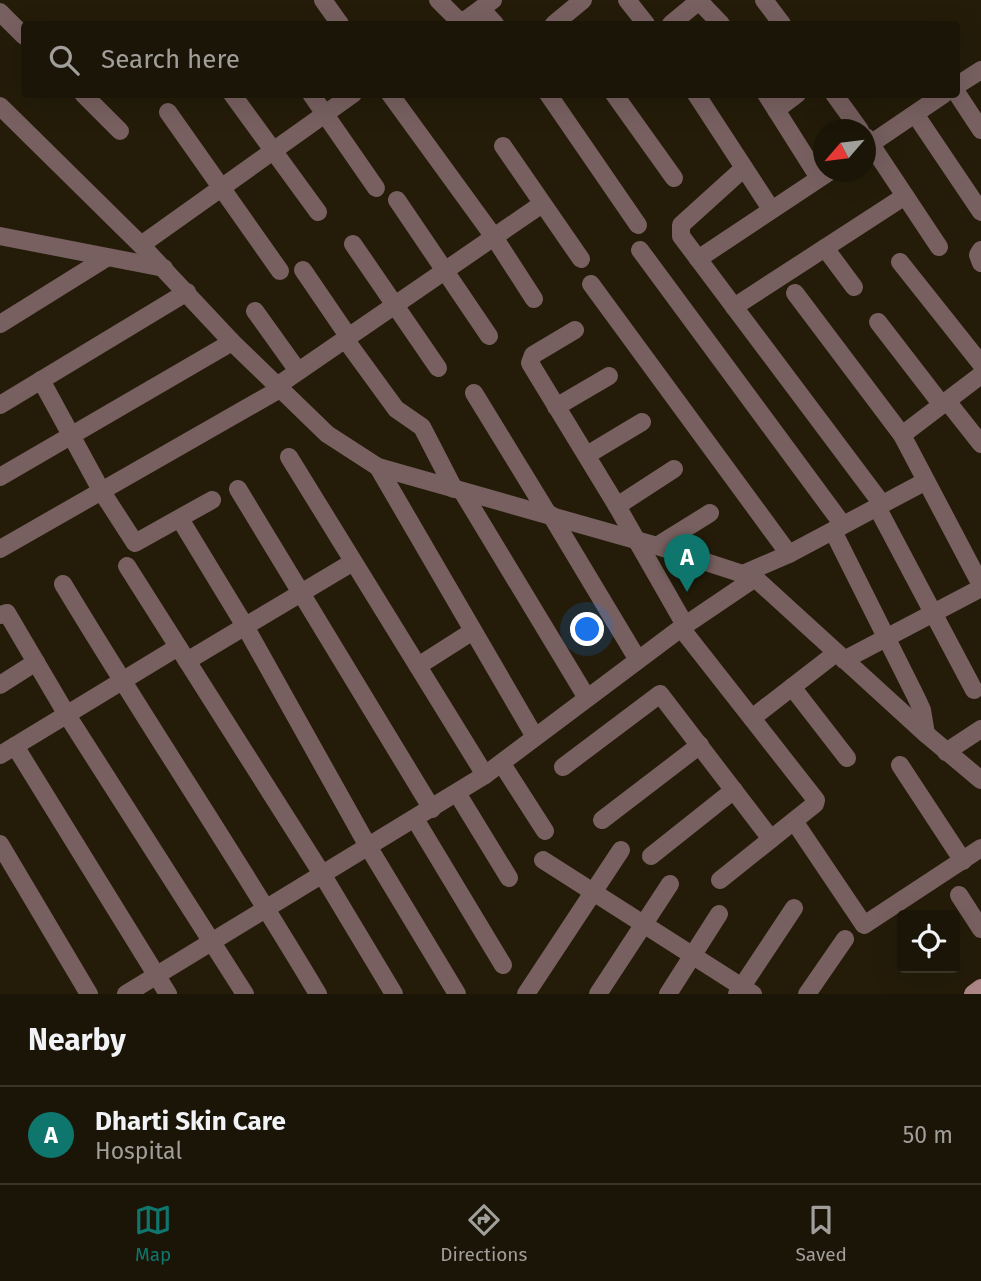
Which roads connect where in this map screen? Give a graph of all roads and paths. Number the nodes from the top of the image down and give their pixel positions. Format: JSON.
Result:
{"nodes":[{"id":1,"x":323,"y":0,"type":"edge"},
{"id":2,"x":439,"y":0,"type":"edge"},
{"id":3,"x":583,"y":0,"type":"edge"},
{"id":4,"x":626,"y":0,"type":"edge"},
{"id":5,"x":699,"y":0,"type":"edge"},
{"id":6,"x":764,"y":0,"type":"edge"},
{"id":7,"x":487,"y":4,"type":"edge"},
{"id":8,"x":0,"y":12,"type":"edge"},
{"id":9,"x":338,"y":21,"type":"edge"},
{"id":10,"x":494,"y":21,"type":"edge"},
{"id":11,"x":562,"y":21,"type":"edge"},
{"id":12,"x":644,"y":21,"type":"edge"},
{"id":13,"x":674,"y":21,"type":"edge"},
{"id":14,"x":718,"y":21,"type":"edge"},
{"id":15,"x":780,"y":21,"type":"edge"},
{"id":16,"x":21,"y":33,"type":"edge"},
{"id":17,"x":981,"y":70,"type":"edge"},
{"id":18,"x":960,"y":84,"type":"edge"},
{"id":19,"x":960,"y":96,"type":"edge"},
{"id":20,"x":87,"y":98,"type":"edge"},
{"id":21,"x":235,"y":98,"type":"edge"},
{"id":22,"x":313,"y":98,"type":"edge"},
{"id":23,"x":347,"y":98,"type":"edge"},
{"id":24,"x":393,"y":98,"type":"edge"},
{"id":25,"x":551,"y":98,"type":"edge"},
{"id":26,"x":617,"y":98,"type":"edge"},
{"id":27,"x":699,"y":98,"type":"edge"},
{"id":28,"x":768,"y":98,"type":"edge"},
{"id":29,"x":792,"y":98,"type":"edge"},
{"id":30,"x":837,"y":98,"type":"edge"},
{"id":31,"x":938,"y":98,"type":"edge"},
{"id":32,"x":0,"y":106,"type":"edge"},
{"id":33,"x":776,"y":110,"type":"junction"},
{"id":34,"x":168,"y":112,"type":"dead end"},
{"id":35,"x":324,"y":114,"type":"junction"},
{"id":36,"x":915,"y":114,"type":"junction"},
{"id":37,"x":851,"y":119,"type":"edge"},
{"id":38,"x":979,"y":124,"type":"edge"},
{"id":39,"x":120,"y":131,"type":"dead end"},
{"id":40,"x":876,"y":134,"type":"edge"},
{"id":41,"x":503,"y":146,"type":"dead end"},
{"id":42,"x":273,"y":151,"type":"junction"},
{"id":43,"x":876,"y":155,"type":"edge"},
{"id":44,"x":813,"y":160,"type":"edge"},
{"id":45,"x":744,"y":168,"type":"junction"},
{"id":46,"x":674,"y":178,"type":"dead end"},
{"id":47,"x":813,"y":182,"type":"edge"},
{"id":48,"x":221,"y":188,"type":"junction"},
{"id":49,"x":376,"y":188,"type":"dead end"},
{"id":50,"x":905,"y":196,"type":"junction"},
{"id":51,"x":397,"y":200,"type":"dead end"},
{"id":52,"x":542,"y":204,"type":"junction"},
{"id":53,"x":771,"y":209,"type":"junction"},
{"id":54,"x":318,"y":212,"type":"dead end"},
{"id":55,"x":981,"y":212,"type":"edge"},
{"id":56,"x":638,"y":225,"type":"dead end"},
{"id":57,"x":0,"y":236,"type":"edge"},
{"id":58,"x":494,"y":237,"type":"junction"},
{"id":59,"x":353,"y":244,"type":"dead end"},
{"id":60,"x":141,"y":245,"type":"junction"},
{"id":61,"x":939,"y":247,"type":"dead end"},
{"id":62,"x":825,"y":248,"type":"junction"},
{"id":63,"x":640,"y":250,"type":"dead end"},
{"id":64,"x":981,"y":250,"type":"edge"},
{"id":65,"x":106,"y":258,"type":"junction"},
{"id":66,"x":698,"y":258,"type":"junction"},
{"id":67,"x":581,"y":259,"type":"dead end"},
{"id":68,"x":900,"y":262,"type":"dead end"},
{"id":69,"x":981,"y":263,"type":"edge"},
{"id":70,"x":164,"y":268,"type":"junction"},
{"id":71,"x":303,"y":270,"type":"dead end"},
{"id":72,"x":445,"y":270,"type":"junction"},
{"id":73,"x":280,"y":271,"type":"dead end"},
{"id":74,"x":591,"y":285,"type":"dead end"},
{"id":75,"x":854,"y":287,"type":"dead end"},
{"id":76,"x":187,"y":292,"type":"junction"},
{"id":77,"x":795,"y":293,"type":"dead end"},
{"id":78,"x":534,"y":299,"type":"dead end"},
{"id":79,"x":396,"y":304,"type":"junction"},
{"id":80,"x":734,"y":307,"type":"junction"},
{"id":81,"x":255,"y":311,"type":"dead end"},
{"id":82,"x":878,"y":322,"type":"dead end"},
{"id":83,"x":0,"y":324,"type":"edge"},
{"id":84,"x":575,"y":330,"type":"dead end"},
{"id":85,"x":489,"y":335,"type":"dead end"},
{"id":86,"x":347,"y":337,"type":"junction"},
{"id":87,"x":232,"y":342,"type":"junction"},
{"id":88,"x":981,"y":364,"type":"edge"},
{"id":89,"x":438,"y":368,"type":"dead end"},
{"id":90,"x":298,"y":371,"type":"junction"},
{"id":91,"x":981,"y":375,"type":"edge"},
{"id":92,"x":609,"y":376,"type":"dead end"},
{"id":93,"x":41,"y":380,"type":"junction"},
{"id":94,"x":279,"y":387,"type":"junction"},
{"id":95,"x":474,"y":393,"type":"dead end"},
{"id":96,"x":944,"y":403,"type":"junction"},
{"id":97,"x":0,"y":405,"type":"edge"},
{"id":98,"x":556,"y":407,"type":"junction"},
{"id":99,"x":642,"y":422,"type":"dead end"},
{"id":100,"x":71,"y":435,"type":"junction"},
{"id":101,"x":902,"y":435,"type":"junction"},
{"id":102,"x":981,"y":444,"type":"edge"},
{"id":103,"x":587,"y":455,"type":"junction"},
{"id":104,"x":289,"y":457,"type":"dead end"},
{"id":105,"x":377,"y":467,"type":"junction"},
{"id":106,"x":674,"y":470,"type":"dead end"},
{"id":107,"x":0,"y":477,"type":"edge"},
{"id":108,"x":926,"y":481,"type":"junction"},
{"id":109,"x":238,"y":489,"type":"dead end"},
{"id":110,"x":458,"y":490,"type":"junction"},
{"id":111,"x":102,"y":492,"type":"junction"},
{"id":112,"x":212,"y":500,"type":"dead end"},
{"id":113,"x":617,"y":506,"type":"junction"},
{"id":114,"x":879,"y":506,"type":"junction"},
{"id":115,"x":710,"y":513,"type":"dead end"},
{"id":116,"x":550,"y":515,"type":"junction"},
{"id":117,"x":180,"y":519,"type":"junction"},
{"id":118,"x":838,"y":528,"type":"junction"},
{"id":119,"x":637,"y":540,"type":"junction"},
{"id":120,"x":657,"y":546,"type":"junction"},
{"id":121,"x":0,"y":549,"type":"edge"},
{"id":122,"x":789,"y":554,"type":"junction"},
{"id":123,"x":353,"y":562,"type":"junction"},
{"id":124,"x":127,"y":566,"type":"dead end"},
{"id":125,"x":749,"y":576,"type":"junction"},
{"id":126,"x":979,"y":576,"type":"edge"},
{"id":127,"x":63,"y":584,"type":"dead end"},
{"id":128,"x":301,"y":593,"type":"junction"},
{"id":129,"x":933,"y":613,"type":"junction"},
{"id":130,"x":0,"y":615,"type":"edge"},
{"id":131,"x":245,"y":626,"type":"junction"},
{"id":132,"x":683,"y":626,"type":"junction"},
{"id":133,"x":473,"y":631,"type":"junction"},
{"id":134,"x":887,"y":637,"type":"junction"},
{"id":135,"x":183,"y":654,"type":"junction"},
{"id":136,"x":840,"y":656,"type":"junction"},
{"id":137,"x":638,"y":660,"type":"junction"},
{"id":138,"x":36,"y":662,"type":"junction"},
{"id":139,"x":418,"y":666,"type":"junction"},
{"id":140,"x":121,"y":682,"type":"junction"},
{"id":141,"x":0,"y":685,"type":"edge"},
{"id":142,"x":792,"y":687,"type":"junction"},
{"id":143,"x":974,"y":690,"type":"dead end"},
{"id":144,"x":587,"y":698,"type":"junction"},
{"id":145,"x":67,"y":715,"type":"junction"},
{"id":146,"x":752,"y":718,"type":"junction"},
{"id":147,"x":981,"y":729,"type":"edge"},
{"id":148,"x":926,"y":734,"type":"junction"},
{"id":149,"x":536,"y":737,"type":"junction"},
{"id":150,"x":700,"y":745,"type":"junction"},
{"id":151,"x":8,"y":751,"type":"edge"},
{"id":152,"x":946,"y":752,"type":"junction"},
{"id":153,"x":848,"y":758,"type":"dead end"},
{"id":154,"x":502,"y":764,"type":"junction"},
{"id":155,"x":901,"y":765,"type":"dead end"},
{"id":156,"x":563,"y":766,"type":"dead end"},
{"id":157,"x":485,"y":775,"type":"junction"},
{"id":158,"x":981,"y":780,"type":"edge"},
{"id":159,"x":734,"y":790,"type":"junction"},
{"id":160,"x":457,"y":793,"type":"junction"},
{"id":161,"x":432,"y":809,"type":"junction"},
{"id":162,"x":415,"y":819,"type":"junction"},
{"id":163,"x":602,"y":820,"type":"dead end"},
{"id":164,"x":794,"y":821,"type":"junction"},
{"id":165,"x":545,"y":831,"type":"dead end"},
{"id":166,"x":771,"y":839,"type":"junction"},
{"id":167,"x":0,"y":844,"type":"edge"},
{"id":168,"x":369,"y":848,"type":"junction"},
{"id":169,"x":981,"y":848,"type":"edge"},
{"id":170,"x":621,"y":850,"type":"dead end"},
{"id":171,"x":651,"y":856,"type":"dead end"},
{"id":172,"x":543,"y":860,"type":"dead end"},
{"id":173,"x":963,"y":861,"type":"junction"},
{"id":174,"x":322,"y":874,"type":"junction"},
{"id":175,"x":509,"y":878,"type":"dead end"},
{"id":176,"x":720,"y":880,"type":"dead end"},
{"id":177,"x":670,"y":884,"type":"dead end"},
{"id":178,"x":593,"y":893,"type":"junction"},
{"id":179,"x":959,"y":895,"type":"dead end"},
{"id":180,"x":267,"y":908,"type":"junction"},
{"id":181,"x":794,"y":908,"type":"dead end"},
{"id":182,"x":719,"y":914,"type":"dead end"},
{"id":183,"x":643,"y":925,"type":"junction"},
{"id":184,"x":981,"y":929,"type":"edge"},
{"id":185,"x":845,"y":939,"type":"dead end"},
{"id":186,"x":212,"y":942,"type":"junction"},
{"id":187,"x":692,"y":955,"type":"junction"},
{"id":188,"x":503,"y":965,"type":"dead end"},
{"id":189,"x":157,"y":975,"type":"junction"},
{"id":190,"x":981,"y":988,"type":"edge"},
{"id":191,"x":744,"y":991,"type":"edge"},
{"id":192,"x":89,"y":994,"type":"edge"},
{"id":193,"x":126,"y":994,"type":"edge"},
{"id":194,"x":168,"y":994,"type":"edge"},
{"id":195,"x":245,"y":994,"type":"edge"},
{"id":196,"x":318,"y":994,"type":"edge"},
{"id":197,"x":394,"y":994,"type":"edge"},
{"id":198,"x":457,"y":994,"type":"edge"},
{"id":199,"x":526,"y":994,"type":"edge"},
{"id":200,"x":598,"y":994,"type":"edge"},
{"id":201,"x":668,"y":994,"type":"edge"},
{"id":202,"x":807,"y":994,"type":"edge"},
{"id":203,"x":973,"y":994,"type":"edge"}],
"edges":[{"from":1,"to":9,"type":"street"},
{"from":2,"to":7,"type":"street"},
{"from":3,"to":11,"type":"street"},
{"from":4,"to":12,"type":"street"},
{"from":5,"to":13,"type":"street"},
{"from":5,"to":14,"type":"street"},
{"from":6,"to":15,"type":"street"},
{"from":7,"to":10,"type":"street"},
{"from":8,"to":16,"type":"street"},
{"from":17,"to":18,"type":"street"},
{"from":19,"to":38,"type":"street"},
{"from":20,"to":39,"type":"street"},
{"from":21,"to":42,"type":"street"},
{"from":22,"to":35,"type":"street"},
{"from":23,"to":35,"type":"street"},
{"from":24,"to":58,"type":"street"},
{"from":25,"to":56,"type":"street"},
{"from":26,"to":46,"type":"street"},
{"from":27,"to":45,"type":"street"},
{"from":28,"to":33,"type":"street"},
{"from":29,"to":33,"type":"street"},
{"from":30,"to":37,"type":"street"},
{"from":31,"to":36,"type":"street"},
{"from":32,"to":60,"type":"street"},
{"from":33,"to":44,"type":"street"},
{"from":34,"to":48,"type":"street"},
{"from":35,"to":42,"type":"street"},
{"from":35,"to":49,"type":"street"},
{"from":36,"to":40,"type":"street"},
{"from":36,"to":55,"type":"street"},
{"from":41,"to":52,"type":"street"},
{"from":42,"to":48,"type":"street"},
{"from":42,"to":54,"type":"street"},
{"from":43,"to":50,"type":"street"},
{"from":45,"to":53,"type":"street"},
{"from":45,"to":66,"type":"street"},
{"from":47,"to":53,"type":"street"},
{"from":48,"to":60,"type":"street"},
{"from":48,"to":73,"type":"street"},
{"from":50,"to":61,"type":"street"},
{"from":50,"to":62,"type":"street"},
{"from":51,"to":72,"type":"street"},
{"from":52,"to":58,"type":"street"},
{"from":52,"to":67,"type":"street"},
{"from":53,"to":66,"type":"street"},
{"from":57,"to":65,"type":"street"},
{"from":58,"to":72,"type":"street"},
{"from":58,"to":78,"type":"street"},
{"from":59,"to":79,"type":"street"},
{"from":60,"to":70,"type":"street"},
{"from":62,"to":75,"type":"street"},
{"from":62,"to":80,"type":"street"},
{"from":63,"to":118,"type":"street"},
{"from":64,"to":69,"type":"street"},
{"from":65,"to":70,"type":"street"},
{"from":65,"to":83,"type":"street"},
{"from":66,"to":80,"type":"street"},
{"from":68,"to":88,"type":"street"},
{"from":70,"to":76,"type":"street"},
{"from":71,"to":86,"type":"street"},
{"from":72,"to":79,"type":"street"},
{"from":72,"to":85,"type":"street"},
{"from":74,"to":122,"type":"street"},
{"from":76,"to":87,"type":"street"},
{"from":76,"to":93,"type":"street"},
{"from":77,"to":101,"type":"street"},
{"from":79,"to":86,"type":"street"},
{"from":79,"to":89,"type":"street"},
{"from":80,"to":114,"type":"street"},
{"from":81,"to":90,"type":"street"},
{"from":82,"to":96,"type":"street"},
{"from":84,"to":98,"type":"street"},
{"from":86,"to":90,"type":"street"},
{"from":86,"to":110,"type":"street"},
{"from":87,"to":94,"type":"street"},
{"from":87,"to":100,"type":"street"},
{"from":90,"to":94,"type":"street"},
{"from":91,"to":96,"type":"street"},
{"from":92,"to":98,"type":"street"},
{"from":93,"to":97,"type":"street"},
{"from":93,"to":100,"type":"street"},
{"from":94,"to":105,"type":"street"},
{"from":94,"to":111,"type":"street"},
{"from":95,"to":116,"type":"street"},
{"from":96,"to":101,"type":"street"},
{"from":96,"to":102,"type":"street"},
{"from":98,"to":103,"type":"street"},
{"from":99,"to":103,"type":"street"},
{"from":100,"to":107,"type":"street"},
{"from":100,"to":111,"type":"street"},
{"from":101,"to":108,"type":"street"},
{"from":103,"to":113,"type":"street"},
{"from":104,"to":123,"type":"street"},
{"from":105,"to":110,"type":"street"},
{"from":105,"to":133,"type":"street"},
{"from":106,"to":113,"type":"street"},
{"from":108,"to":114,"type":"street"},
{"from":108,"to":126,"type":"street"},
{"from":109,"to":128,"type":"street"},
{"from":110,"to":116,"type":"street"},
{"from":110,"to":144,"type":"street"},
{"from":111,"to":117,"type":"street"},
{"from":111,"to":121,"type":"street"},
{"from":112,"to":117,"type":"street"},
{"from":113,"to":119,"type":"street"},
{"from":114,"to":118,"type":"street"},
{"from":114,"to":129,"type":"street"},
{"from":115,"to":120,"type":"street"},
{"from":116,"to":119,"type":"street"},
{"from":116,"to":137,"type":"street"},
{"from":117,"to":131,"type":"street"},
{"from":118,"to":122,"type":"street"},
{"from":118,"to":134,"type":"street"},
{"from":119,"to":120,"type":"street"},
{"from":119,"to":132,"type":"street"},
{"from":120,"to":125,"type":"street"},
{"from":122,"to":125,"type":"street"},
{"from":123,"to":128,"type":"street"},
{"from":123,"to":139,"type":"street"},
{"from":124,"to":135,"type":"street"},
{"from":125,"to":132,"type":"street"},
{"from":125,"to":136,"type":"street"},
{"from":126,"to":129,"type":"street"},
{"from":127,"to":140,"type":"street"},
{"from":128,"to":131,"type":"street"},
{"from":128,"to":161,"type":"street"},
{"from":129,"to":134,"type":"street"},
{"from":129,"to":143,"type":"street"},
{"from":130,"to":138,"type":"street"},
{"from":131,"to":135,"type":"street"},
{"from":131,"to":168,"type":"street"},
{"from":132,"to":137,"type":"street"},
{"from":132,"to":146,"type":"street"},
{"from":133,"to":139,"type":"street"},
{"from":133,"to":149,"type":"street"},
{"from":134,"to":136,"type":"street"},
{"from":134,"to":148,"type":"street"},
{"from":135,"to":140,"type":"street"},
{"from":135,"to":174,"type":"street"},
{"from":136,"to":142,"type":"street"},
{"from":136,"to":148,"type":"street"},
{"from":137,"to":144,"type":"street"},
{"from":138,"to":141,"type":"street"},
{"from":138,"to":145,"type":"street"},
{"from":139,"to":157,"type":"street"},
{"from":140,"to":145,"type":"street"},
{"from":140,"to":180,"type":"street"},
{"from":142,"to":146,"type":"street"},
{"from":142,"to":153,"type":"street"},
{"from":144,"to":149,"type":"street"},
{"from":145,"to":151,"type":"street"},
{"from":145,"to":186,"type":"street"},
{"from":146,"to":164,"type":"street"},
{"from":147,"to":152,"type":"street"},
{"from":148,"to":152,"type":"street"},
{"from":149,"to":154,"type":"street"},
{"from":150,"to":156,"type":"street"},
{"from":150,"to":159,"type":"street"},
{"from":150,"to":163,"type":"street"},
{"from":151,"to":189,"type":"street"},
{"from":152,"to":158,"type":"street"},
{"from":154,"to":157,"type":"street"},
{"from":154,"to":165,"type":"street"},
{"from":155,"to":173,"type":"street"},
{"from":157,"to":160,"type":"street"},
{"from":159,"to":166,"type":"street"},
{"from":159,"to":171,"type":"street"},
{"from":160,"to":161,"type":"street"},
{"from":160,"to":175,"type":"street"},
{"from":161,"to":162,"type":"street"},
{"from":162,"to":168,"type":"street"},
{"from":162,"to":188,"type":"street"},
{"from":164,"to":166,"type":"street"},
{"from":164,"to":173,"type":"street"},
{"from":166,"to":176,"type":"street"},
{"from":167,"to":192,"type":"street"},
{"from":168,"to":174,"type":"street"},
{"from":168,"to":198,"type":"street"},
{"from":169,"to":173,"type":"street"},
{"from":170,"to":178,"type":"street"},
{"from":172,"to":178,"type":"street"},
{"from":174,"to":180,"type":"street"},
{"from":174,"to":197,"type":"street"},
{"from":177,"to":183,"type":"street"},
{"from":178,"to":183,"type":"street"},
{"from":178,"to":199,"type":"street"},
{"from":179,"to":184,"type":"street"},
{"from":180,"to":186,"type":"street"},
{"from":180,"to":196,"type":"street"},
{"from":181,"to":191,"type":"street"},
{"from":182,"to":187,"type":"street"},
{"from":183,"to":187,"type":"street"},
{"from":183,"to":200,"type":"street"},
{"from":185,"to":202,"type":"street"},
{"from":186,"to":189,"type":"street"},
{"from":186,"to":195,"type":"street"},
{"from":187,"to":191,"type":"street"},
{"from":187,"to":201,"type":"street"},
{"from":189,"to":193,"type":"street"},
{"from":189,"to":194,"type":"street"},
{"from":190,"to":203,"type":"main road"}]}
